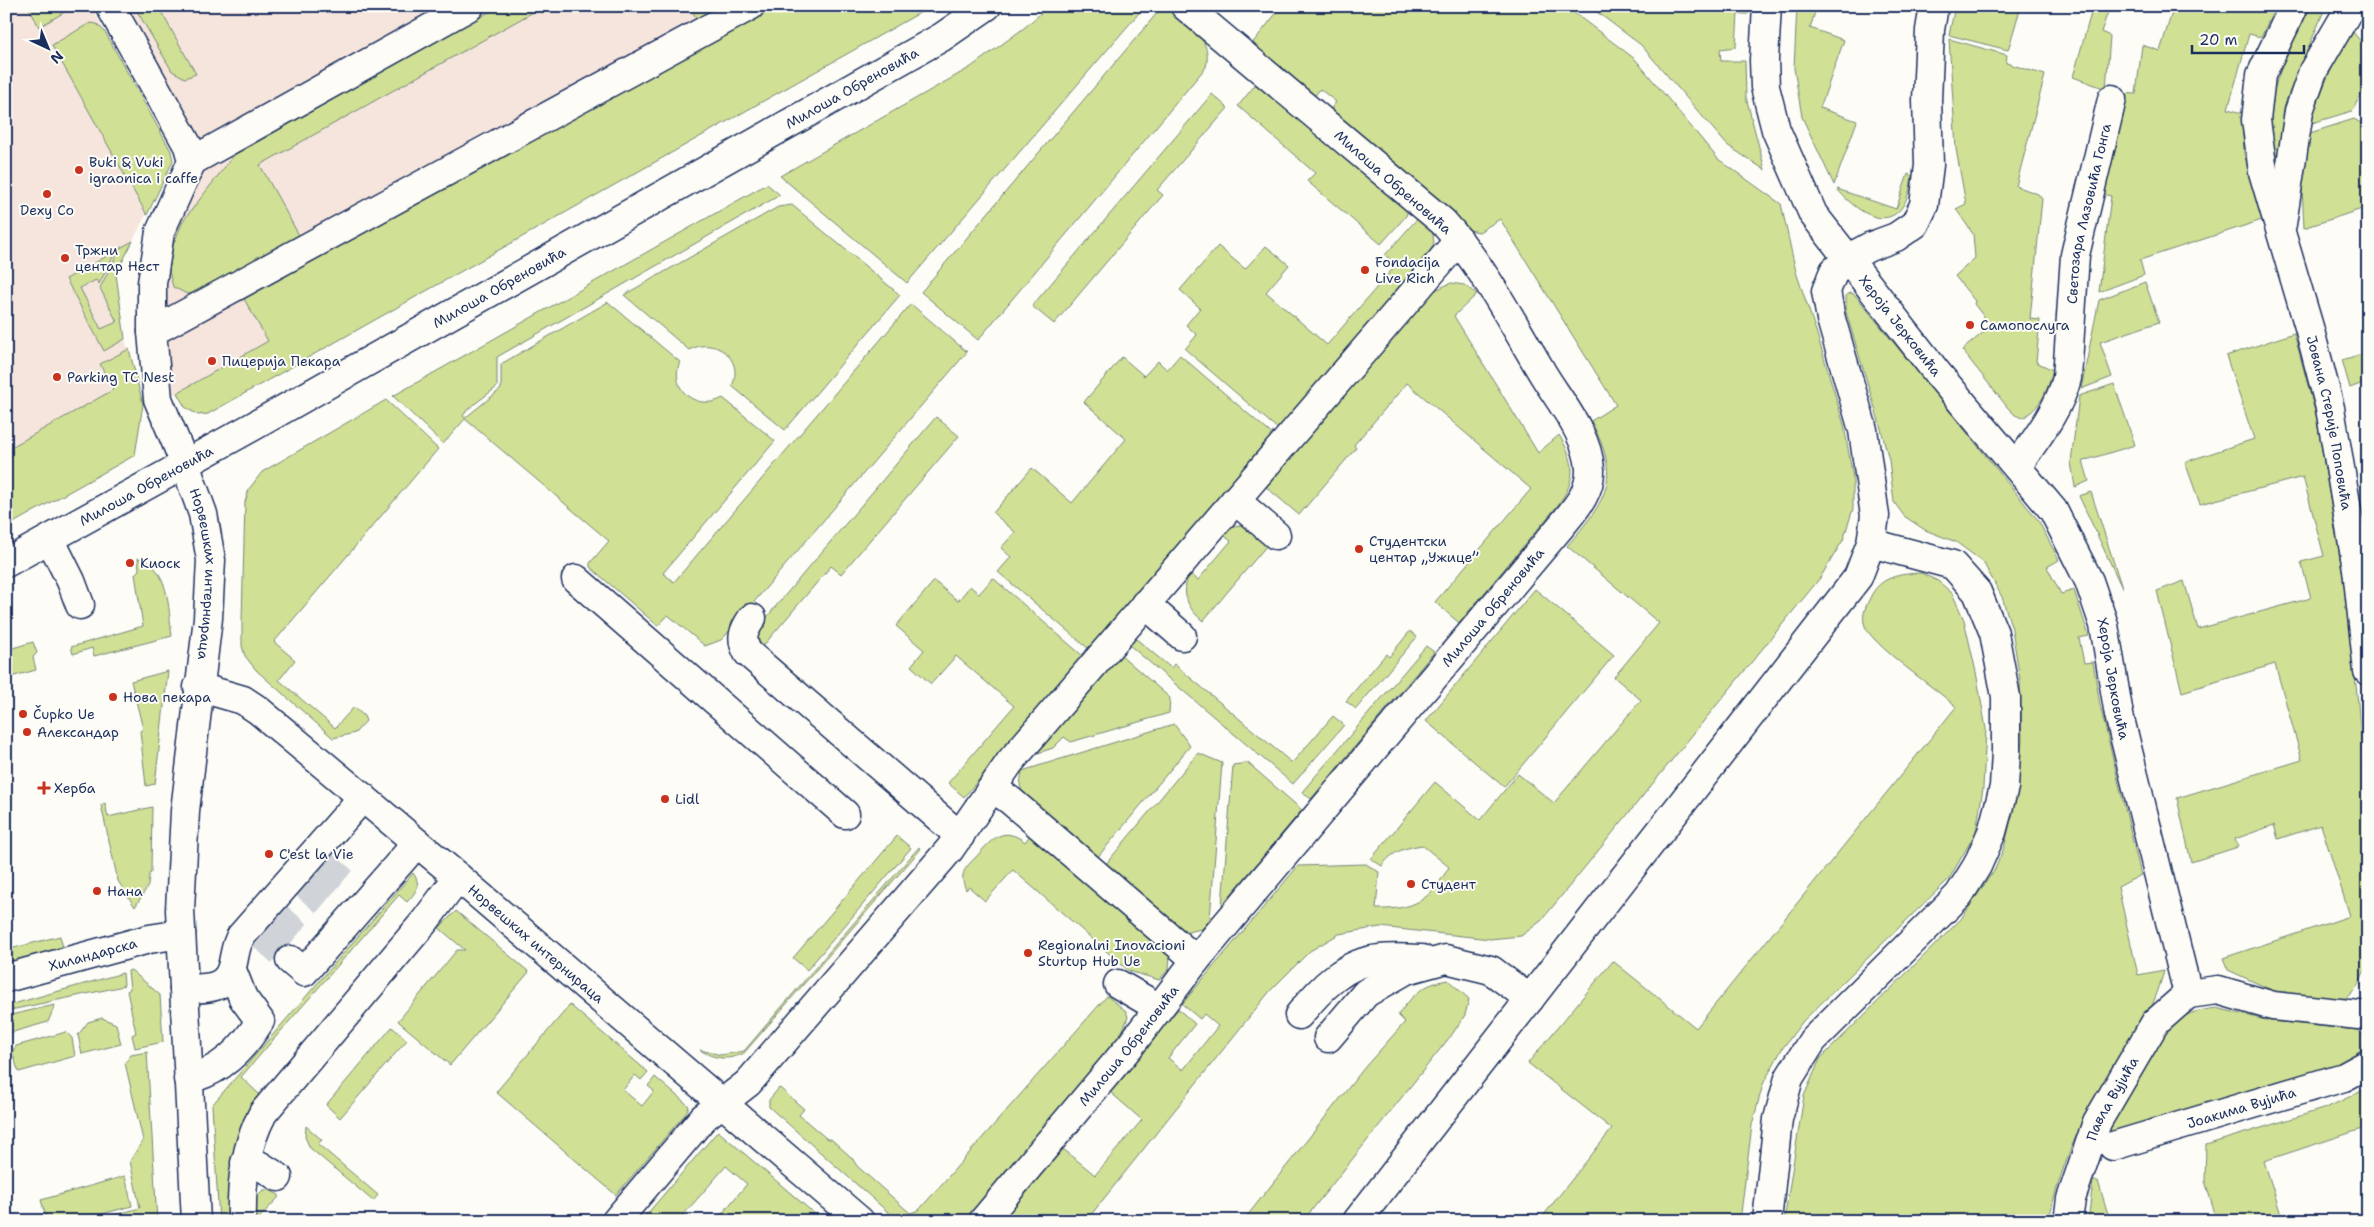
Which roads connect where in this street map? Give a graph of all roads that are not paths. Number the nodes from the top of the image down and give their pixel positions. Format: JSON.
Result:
{"nodes":[{"id":1,"x":110,"y":6,"type":"edge"},
{"id":2,"x":470,"y":6,"type":"edge"},
{"id":3,"x":750,"y":6,"type":"edge"},
{"id":4,"x":987,"y":6,"type":"edge"},
{"id":5,"x":1185,"y":6,"type":"edge"},
{"id":6,"x":1767,"y":6,"type":"edge"},
{"id":7,"x":1934,"y":6,"type":"edge"},
{"id":8,"x":2294,"y":6,"type":"edge"},
{"id":9,"x":2351,"y":6,"type":"edge"},
{"id":10,"x":2112,"y":99,"type":"dead end"},
{"id":11,"x":192,"y":161,"type":"junction"},
{"id":12,"x":2281,"y":236,"type":"junction"},
{"id":13,"x":1459,"y":240,"type":"junction"},
{"id":14,"x":1849,"y":258,"type":"junction"},
{"id":15,"x":152,"y":332,"type":"junction"},
{"id":16,"x":185,"y":464,"type":"junction"},
{"id":17,"x":2017,"y":466,"type":"junction"},
{"id":18,"x":1235,"y":500,"type":"junction"},
{"id":19,"x":1276,"y":535,"type":"dead end"},
{"id":20,"x":50,"y":539,"type":"junction"},
{"id":21,"x":1871,"y":543,"type":"junction"},
{"id":22,"x":6,"y":562,"type":"edge"},
{"id":23,"x":576,"y":579,"type":"dead end"},
{"id":24,"x":1146,"y":604,"type":"junction"},
{"id":25,"x":80,"y":605,"type":"dead end"},
{"id":26,"x":752,"y":618,"type":"dead end"},
{"id":27,"x":1182,"y":636,"type":"dead end"},
{"id":28,"x":2368,"y":672,"type":"edge"},
{"id":29,"x":198,"y":687,"type":"junction"},
{"id":30,"x":993,"y":788,"type":"junction"},
{"id":31,"x":363,"y":797,"type":"junction"},
{"id":32,"x":845,"y":814,"type":"dead end"},
{"id":33,"x":960,"y":836,"type":"junction"},
{"id":34,"x":417,"y":843,"type":"junction"},
{"id":35,"x":458,"y":877,"type":"junction"},
{"id":36,"x":181,"y":934,"type":"junction"},
{"id":37,"x":305,"y":951,"type":"dead end"},
{"id":38,"x":1446,"y":959,"type":"junction"},
{"id":39,"x":1196,"y":960,"type":"junction"},
{"id":40,"x":232,"y":970,"type":"junction"},
{"id":41,"x":6,"y":978,"type":"edge"},
{"id":42,"x":1118,"y":984,"type":"dead end"},
{"id":43,"x":184,"y":989,"type":"junction"},
{"id":44,"x":2188,"y":994,"type":"junction"},
{"id":45,"x":1530,"y":999,"type":"junction"},
{"id":46,"x":1159,"y":1008,"type":"junction"},
{"id":47,"x":1299,"y":1014,"type":"dead end"},
{"id":48,"x":2367,"y":1014,"type":"edge"},
{"id":49,"x":1328,"y":1038,"type":"dead end"},
{"id":50,"x":2368,"y":1064,"type":"edge"},
{"id":51,"x":188,"y":1079,"type":"junction"},
{"id":52,"x":724,"y":1103,"type":"junction"},
{"id":53,"x":2113,"y":1146,"type":"dead end"},
{"id":54,"x":245,"y":1162,"type":"junction"},
{"id":55,"x":278,"y":1178,"type":"dead end"},
{"id":56,"x":196,"y":1221,"type":"edge"},
{"id":57,"x":242,"y":1221,"type":"edge"},
{"id":58,"x":616,"y":1221,"type":"edge"},
{"id":59,"x":860,"y":1221,"type":"edge"},
{"id":60,"x":983,"y":1221,"type":"edge"},
{"id":61,"x":1357,"y":1221,"type":"edge"},
{"id":62,"x":1767,"y":1221,"type":"edge"},
{"id":63,"x":2068,"y":1221,"type":"edge"}],
"edges":[{"from":1,"to":11,"type":"street"},
{"from":2,"to":11,"type":"street"},
{"from":3,"to":15,"type":"street"},
{"from":4,"to":16,"type":"street","name":"Милоша Обреновића"},
{"from":5,"to":13,"type":"street","name":"Милоша Обреновића"},
{"from":6,"to":14,"type":"street","name":"Хероја Јерковића"},
{"from":7,"to":14,"type":"street"},
{"from":8,"to":12,"type":"street","name":"Јована Стерије Поповића"},
{"from":9,"to":12,"type":"street","name":"Јована Стерије Поповића"},
{"from":10,"to":17,"type":"street","name":"Светозара Лазовића Гонга"},
{"from":11,"to":15,"type":"street","name":"Норвешких интернираца"},
{"from":12,"to":28,"type":"street","name":"Јована Стерије Поповића"},
{"from":13,"to":18,"type":"street"},
{"from":13,"to":39,"type":"street","name":"Милоша Обреновића"},
{"from":14,"to":17,"type":"street","name":"Хероја Јерковића"},
{"from":14,"to":21,"type":"street"},
{"from":15,"to":16,"type":"street","name":"Норвешких интернираца"},
{"from":16,"to":20,"type":"street","name":"Милоша Обреновића"},
{"from":16,"to":29,"type":"street","name":"Норвешких интернираца"},
{"from":17,"to":44,"type":"street","name":"Хероја Јерковића"},
{"from":18,"to":19,"type":"street"},
{"from":18,"to":24,"type":"street"},
{"from":20,"to":22,"type":"street","name":"Милоша Обреновића"},
{"from":20,"to":25,"type":"street"},
{"from":21,"to":45,"type":"street"},
{"from":21,"to":62,"type":"street"},
{"from":23,"to":32,"type":"street"},
{"from":24,"to":27,"type":"street"},
{"from":24,"to":30,"type":"street"},
{"from":26,"to":33,"type":"street"},
{"from":29,"to":31,"type":"street","name":"Норвешких интернираца"},
{"from":29,"to":36,"type":"street","name":"Норвешких интернираца"},
{"from":30,"to":33,"type":"street"},
{"from":30,"to":39,"type":"street"},
{"from":31,"to":34,"type":"street","name":"Норвешких интернираца"},
{"from":31,"to":40,"type":"street"},
{"from":33,"to":52,"type":"street"},
{"from":34,"to":35,"type":"street","name":"Норвешких интернираца"},
{"from":34,"to":37,"type":"street"},
{"from":35,"to":52,"type":"street","name":"Норвешких интернираца"},
{"from":35,"to":54,"type":"street"},
{"from":36,"to":41,"type":"street","name":"Хиландарска"},
{"from":36,"to":43,"type":"street","name":"Норвешких интернираца"},
{"from":38,"to":45,"type":"street"},
{"from":38,"to":47,"type":"street"},
{"from":38,"to":49,"type":"street"},
{"from":39,"to":46,"type":"street","name":"Милоша Обреновића"},
{"from":40,"to":43,"type":"street"},
{"from":40,"to":51,"type":"street"},
{"from":42,"to":46,"type":"street"},
{"from":43,"to":51,"type":"street","name":"Норвешких интернираца"},
{"from":44,"to":48,"type":"street"},
{"from":44,"to":63,"type":"street","name":"Павла Вујића"},
{"from":45,"to":61,"type":"street"},
{"from":46,"to":60,"type":"street","name":"Милоша Обреновића"},
{"from":50,"to":53,"type":"street","name":"Јоакима Вујића"},
{"from":51,"to":56,"type":"street","name":"Норвешких интернираца"},
{"from":52,"to":58,"type":"street"},
{"from":52,"to":59,"type":"street","name":"Норвешких интернираца"},
{"from":54,"to":55,"type":"street"},
{"from":54,"to":57,"type":"street"}]}
